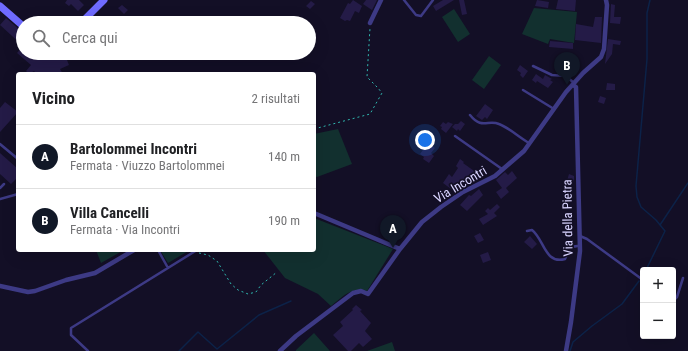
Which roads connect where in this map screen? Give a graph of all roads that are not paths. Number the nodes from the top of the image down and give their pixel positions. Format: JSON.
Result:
{"nodes":[{"id":1,"x":104,"y":0,"type":"edge"},
{"id":2,"x":381,"y":0,"type":"edge"},
{"id":3,"x":404,"y":0,"type":"edge"},
{"id":4,"x":433,"y":0,"type":"edge"},
{"id":5,"x":606,"y":0,"type":"edge"},
{"id":6,"x":0,"y":6,"type":"edge"},
{"id":7,"x":88,"y":16,"type":"edge"},
{"id":8,"x":16,"y":20,"type":"edge"},
{"id":9,"x":370,"y":23,"type":"road end"},
{"id":10,"x":533,"y":66,"type":"dead end"},
{"id":11,"x":574,"y":84,"type":"junction"},
{"id":12,"x":523,"y":90,"type":"dead end"},
{"id":13,"x":555,"y":109,"type":"junction"},
{"id":14,"x":470,"y":115,"type":"dead end"},
{"id":15,"x":455,"y":136,"type":"dead end"},
{"id":16,"x":529,"y":143,"type":"junction"},
{"id":17,"x":0,"y":144,"type":"edge"},
{"id":18,"x":16,"y":157,"type":"edge"},
{"id":19,"x":503,"y":170,"type":"junction"},
{"id":20,"x":4,"y":184,"type":"dead end"},
{"id":21,"x":0,"y":188,"type":"edge"},
{"id":22,"x":16,"y":193,"type":"edge"},
{"id":23,"x":0,"y":199,"type":"edge"},
{"id":24,"x":316,"y":214,"type":"edge"},
{"id":25,"x":527,"y":231,"type":"dead end"},
{"id":26,"x":579,"y":236,"type":"junction"},
{"id":27,"x":400,"y":249,"type":"junction"},
{"id":28,"x":580,"y":249,"type":"junction"},
{"id":29,"x":131,"y":252,"type":"edge"},
{"id":30,"x":159,"y":252,"type":"edge"},
{"id":31,"x":194,"y":252,"type":"edge"},
{"id":32,"x":168,"y":268,"type":"junction"},
{"id":33,"x":640,"y":278,"type":"edge"},
{"id":34,"x":683,"y":278,"type":"dead end"},
{"id":35,"x":0,"y":286,"type":"edge"},
{"id":36,"x":676,"y":298,"type":"edge"},
{"id":37,"x":88,"y":351,"type":"edge"},
{"id":38,"x":280,"y":351,"type":"edge"},
{"id":39,"x":566,"y":351,"type":"edge"}],
"edges":[{"from":1,"to":7,"type":"street"},
{"from":2,"to":9,"type":"street"},
{"from":3,"to":4,"type":"lane"},
{"from":5,"to":11,"type":"street","name":"Via Incontri"},
{"from":6,"to":8,"type":"street"},
{"from":10,"to":11,"type":"lane"},
{"from":11,"to":13,"type":"street","name":"Via Incontri"},
{"from":11,"to":26,"type":"street","name":"Via della Pietra"},
{"from":12,"to":13,"type":"lane"},
{"from":13,"to":16,"type":"street","name":"Via Incontri"},
{"from":14,"to":16,"type":"lane"},
{"from":15,"to":19,"type":"lane"},
{"from":16,"to":19,"type":"street","name":"Via Incontri"},
{"from":17,"to":18,"type":"lane"},
{"from":19,"to":27,"type":"street","name":"Via Incontri"},
{"from":20,"to":21,"type":"lane"},
{"from":22,"to":23,"type":"lane"},
{"from":24,"to":27,"type":"street"},
{"from":25,"to":28,"type":"lane"},
{"from":26,"to":28,"type":"street","name":"Via della Pietra"},
{"from":26,"to":33,"type":"lane"},
{"from":27,"to":38,"type":"street","name":"Via Incontri"},
{"from":28,"to":39,"type":"street","name":"Via della Pietra"},
{"from":29,"to":35,"type":"street"},
{"from":30,"to":32,"type":"lane"},
{"from":31,"to":32,"type":"lane"},
{"from":32,"to":37,"type":"lane"},
{"from":34,"to":36,"type":"lane"}]}
